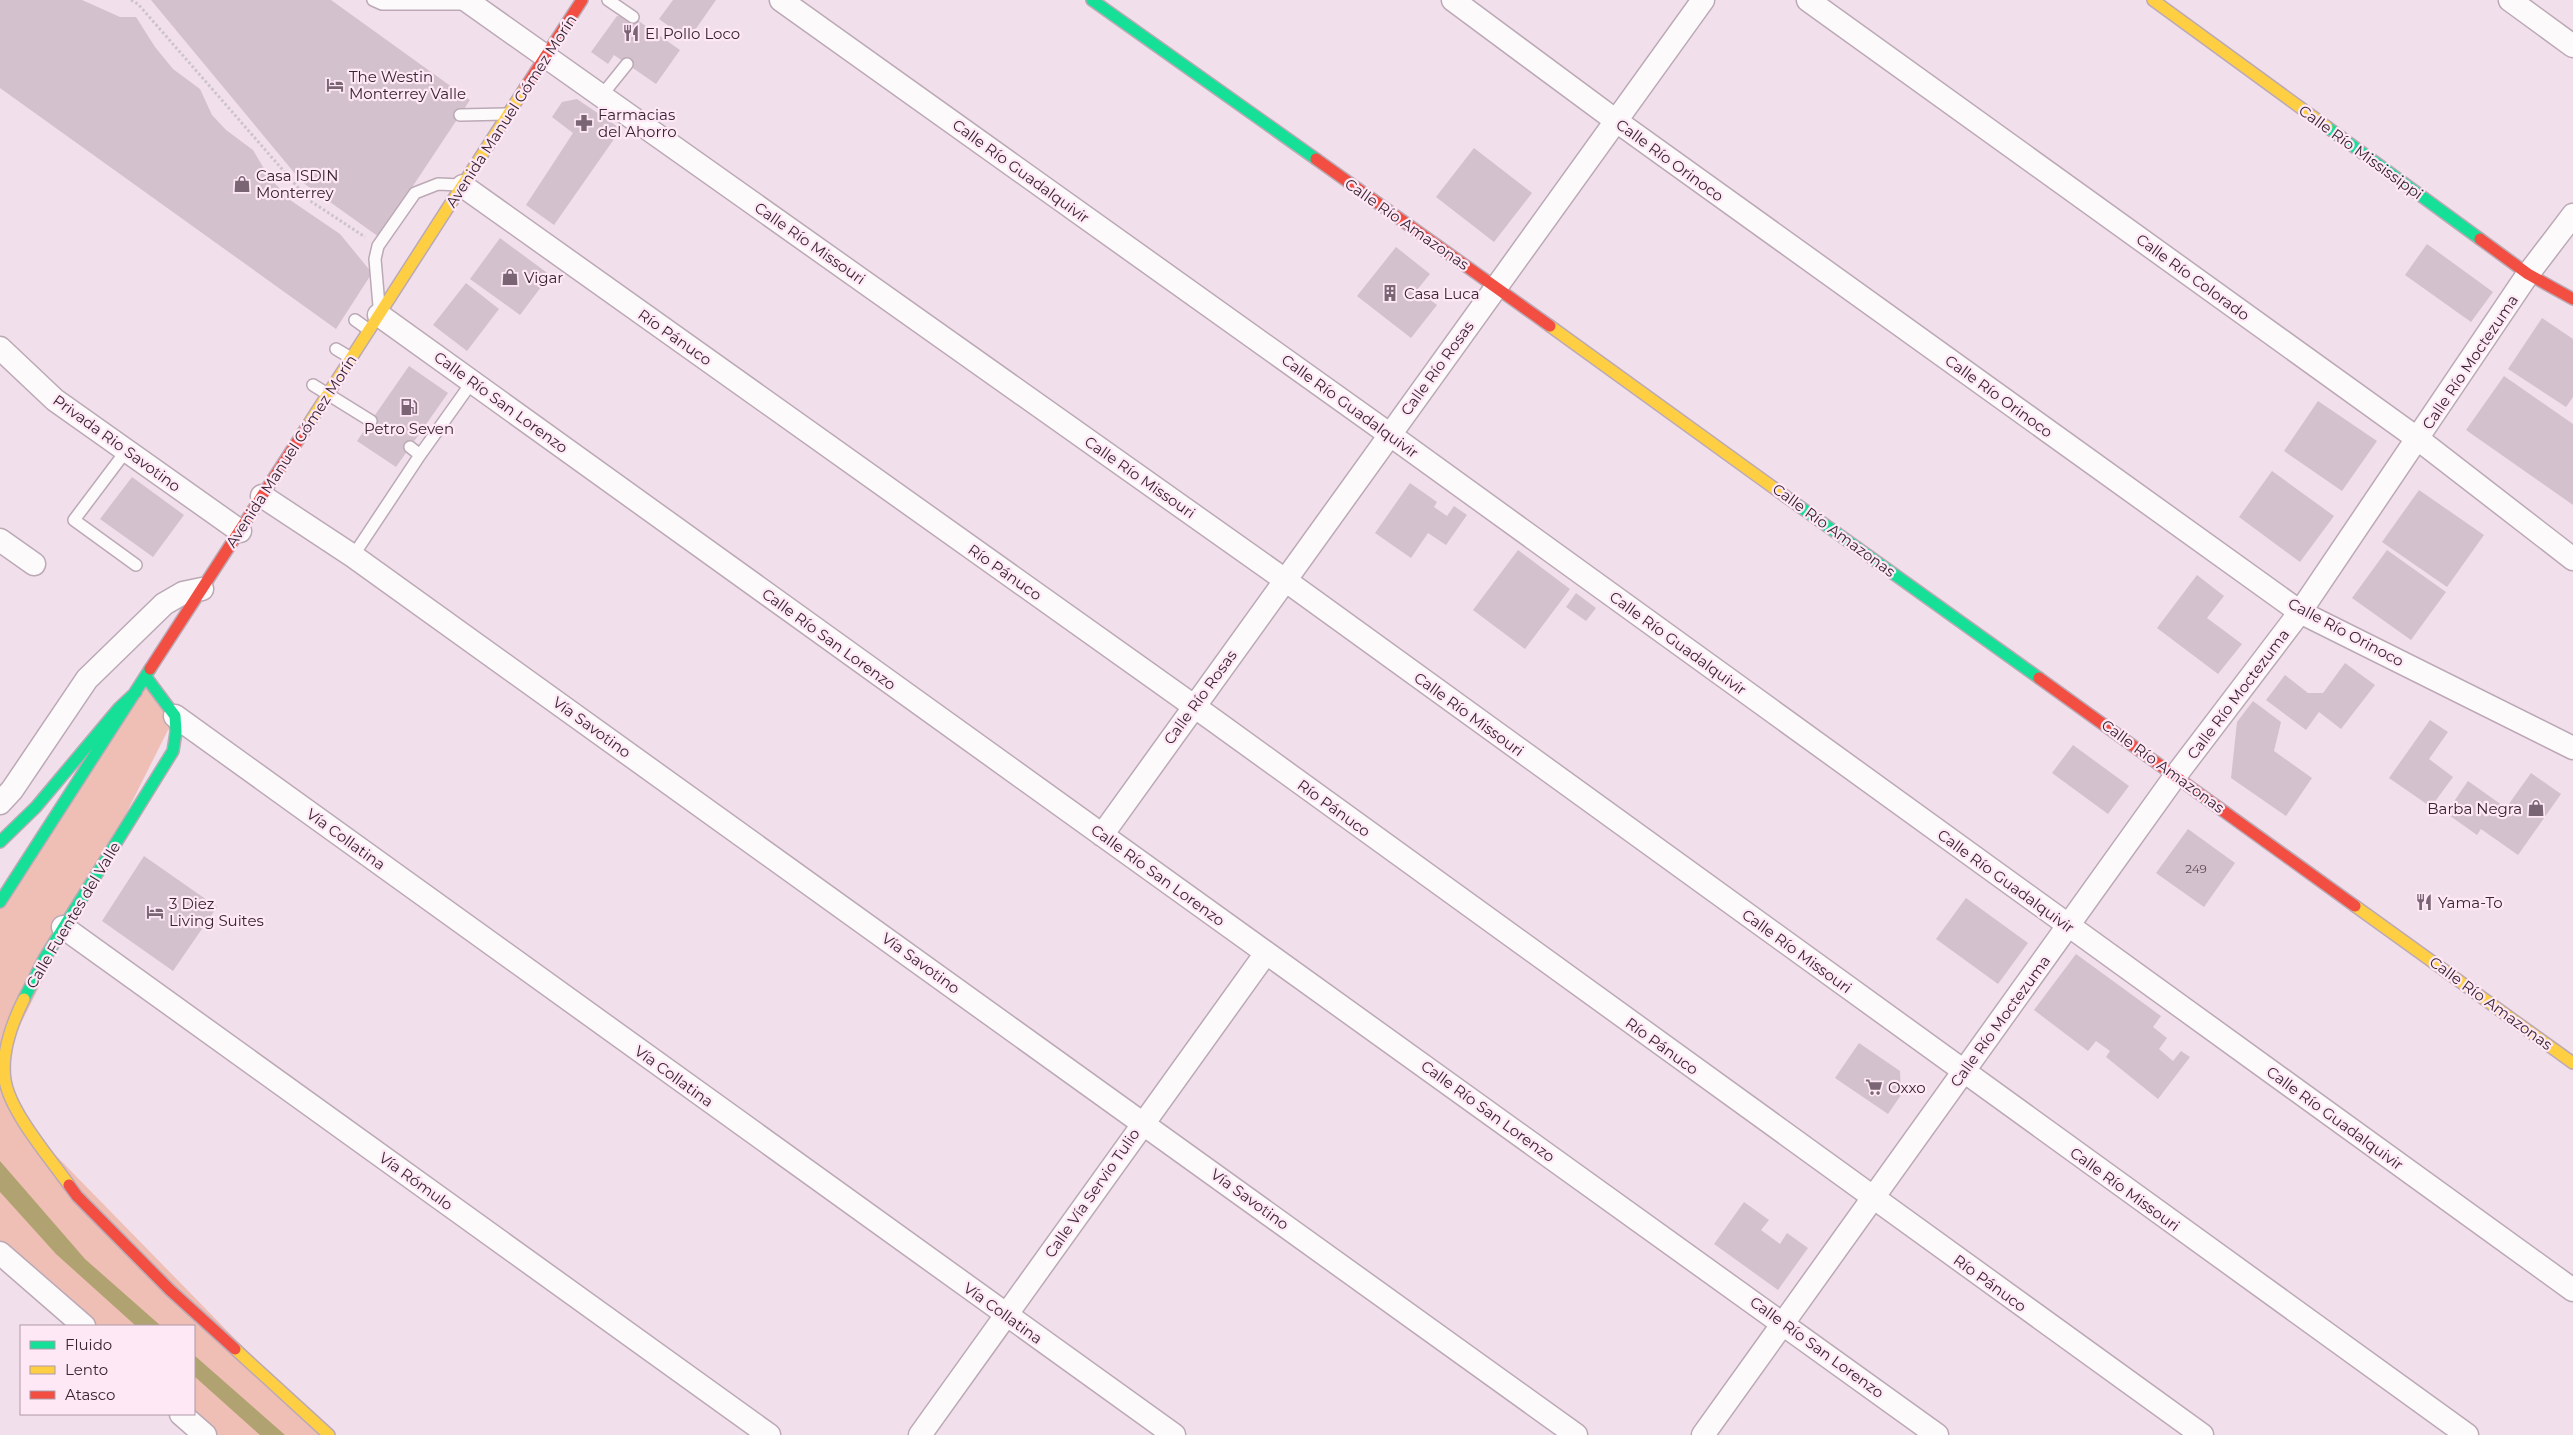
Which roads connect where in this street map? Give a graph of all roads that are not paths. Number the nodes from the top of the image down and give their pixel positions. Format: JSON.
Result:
{"nodes":[{"id":1,"x":373,"y":0,"type":"edge"},
{"id":2,"x":582,"y":0,"type":"edge"},
{"id":3,"x":608,"y":0,"type":"edge"},
{"id":4,"x":782,"y":0,"type":"edge"},
{"id":5,"x":1092,"y":0,"type":"edge"},
{"id":6,"x":1452,"y":0,"type":"edge"},
{"id":7,"x":1703,"y":0,"type":"edge"},
{"id":8,"x":1808,"y":0,"type":"edge"},
{"id":9,"x":2153,"y":0,"type":"edge"},
{"id":10,"x":2510,"y":0,"type":"edge"},
{"id":11,"x":469,"y":2,"type":"edge"},
{"id":12,"x":633,"y":17,"type":"dead end"},
{"id":13,"x":2573,"y":46,"type":"edge"},
{"id":14,"x":546,"y":55,"type":"junction"},
{"id":15,"x":627,"y":64,"type":"dead end"},
{"id":16,"x":602,"y":95,"type":"junction"},
{"id":17,"x":509,"y":114,"type":"junction"},
{"id":18,"x":460,"y":115,"type":"dead end"},
{"id":19,"x":1615,"y":120,"type":"junction"},
{"id":20,"x":463,"y":186,"type":"junction"},
{"id":21,"x":2573,"y":214,"type":"edge"},
{"id":22,"x":2528,"y":274,"type":"junction"},
{"id":23,"x":1496,"y":287,"type":"junction"},
{"id":24,"x":2573,"y":299,"type":"edge"},
{"id":25,"x":355,"y":320,"type":"dead end"},
{"id":26,"x":374,"y":323,"type":"junction"},
{"id":27,"x":0,"y":348,"type":"edge"},
{"id":28,"x":336,"y":349,"type":"dead end"},
{"id":29,"x":351,"y":358,"type":"junction"},
{"id":30,"x":472,"y":382,"type":"junction"},
{"id":31,"x":313,"y":385,"type":"dead end"},
{"id":32,"x":328,"y":394,"type":"junction"},
{"id":33,"x":371,"y":421,"type":"dead end"},
{"id":34,"x":1389,"y":434,"type":"junction"},
{"id":35,"x":2418,"y":439,"type":"junction"},
{"id":36,"x":410,"y":448,"type":"dead end"},
{"id":37,"x":126,"y":451,"type":"junction"},
{"id":38,"x":420,"y":456,"type":"junction"},
{"id":39,"x":262,"y":496,"type":"junction"},
{"id":40,"x":240,"y":531,"type":"junction"},
{"id":41,"x":0,"y":540,"type":"edge"},
{"id":42,"x":353,"y":556,"type":"junction"},
{"id":43,"x":2573,"y":559,"type":"edge"},
{"id":44,"x":34,"y":564,"type":"dead end"},
{"id":45,"x":136,"y":566,"type":"dead end"},
{"id":46,"x":1285,"y":580,"type":"junction"},
{"id":47,"x":202,"y":590,"type":"junction"},
{"id":48,"x":2300,"y":612,"type":"junction"},
{"id":49,"x":146,"y":677,"type":"junction"},
{"id":50,"x":136,"y":692,"type":"junction"},
{"id":51,"x":1193,"y":706,"type":"junction"},
{"id":52,"x":176,"y":716,"type":"junction"},
{"id":53,"x":2573,"y":748,"type":"edge"},
{"id":54,"x":2176,"y":775,"type":"junction"},
{"id":55,"x":0,"y":803,"type":"edge"},
{"id":56,"x":1102,"y":835,"type":"junction"},
{"id":57,"x":0,"y":842,"type":"edge"},
{"id":58,"x":0,"y":902,"type":"edge"},
{"id":59,"x":2069,"y":926,"type":"junction"},
{"id":60,"x":63,"y":927,"type":"junction"},
{"id":61,"x":1266,"y":952,"type":"junction"},
{"id":62,"x":2573,"y":1063,"type":"edge"},
{"id":63,"x":1963,"y":1072,"type":"junction"},
{"id":64,"x":1143,"y":1122,"type":"junction"},
{"id":65,"x":1871,"y":1198,"type":"junction"},
{"id":66,"x":0,"y":1253,"type":"edge"},
{"id":67,"x":2573,"y":1290,"type":"edge"},
{"id":68,"x":1006,"y":1315,"type":"junction"},
{"id":69,"x":1783,"y":1322,"type":"junction"},
{"id":70,"x":83,"y":1325,"type":"edge"},
{"id":71,"x":182,"y":1415,"type":"edge"},
{"id":72,"x":205,"y":1435,"type":"edge"},
{"id":73,"x":329,"y":1435,"type":"edge"},
{"id":74,"x":769,"y":1435,"type":"edge"},
{"id":75,"x":920,"y":1435,"type":"edge"},
{"id":76,"x":1174,"y":1435,"type":"edge"},
{"id":77,"x":1576,"y":1435,"type":"edge"},
{"id":78,"x":1703,"y":1435,"type":"edge"},
{"id":79,"x":1938,"y":1435,"type":"edge"},
{"id":80,"x":2202,"y":1435,"type":"edge"},
{"id":81,"x":2467,"y":1435,"type":"edge"}],
"edges":[{"from":1,"to":11,"type":"lane"},
{"from":2,"to":14,"type":"main road","name":"Avenida Manuel Gómez Morín"},
{"from":3,"to":12,"type":"lane"},
{"from":4,"to":34,"type":"street","name":"Calle Río Guadalquivir"},
{"from":5,"to":23,"type":"main road","name":"Calle Río Amazonas"},
{"from":6,"to":19,"type":"street","name":"Calle Río Orinoco"},
{"from":7,"to":19,"type":"street","name":"Calle Río Rosas"},
{"from":8,"to":35,"type":"street","name":"Calle Río Colorado"},
{"from":9,"to":22,"type":"main road","name":"Calle Río Mississippi"},
{"from":10,"to":13,"type":"street"},
{"from":11,"to":14,"type":"street","name":"Calle Río Missouri"},
{"from":14,"to":16,"type":"street","name":"Calle Río Missouri"},
{"from":14,"to":17,"type":"main road","name":"Avenida Manuel Gómez Morín"},
{"from":15,"to":16,"type":"lane"},
{"from":16,"to":46,"type":"street","name":"Calle Río Missouri"},
{"from":17,"to":18,"type":"lane"},
{"from":17,"to":20,"type":"main road","name":"Avenida Manuel Gómez Morín"},
{"from":19,"to":23,"type":"street","name":"Calle Río Rosas"},
{"from":19,"to":48,"type":"street","name":"Calle Río Orinoco"},
{"from":20,"to":26,"type":"main road","name":"Avenida Manuel Gómez Morín"},
{"from":20,"to":26,"type":"lane"},
{"from":20,"to":51,"type":"street","name":"Río Pánuco"},
{"from":21,"to":22,"type":"street","name":"Calle Río Moctezuma"},
{"from":22,"to":24,"type":"main road","name":"Calle Río Mississippi"},
{"from":22,"to":35,"type":"street","name":"Calle Río Moctezuma"},
{"from":23,"to":34,"type":"street","name":"Calle Río Rosas"},
{"from":23,"to":54,"type":"main road","name":"Calle Río Amazonas"},
{"from":25,"to":26,"type":"lane"},
{"from":26,"to":29,"type":"main road","name":"Avenida Manuel Gómez Morín"},
{"from":26,"to":30,"type":"street","name":"Calle Río San Lorenzo"},
{"from":27,"to":37,"type":"street","name":"Privada Rio Savotino"},
{"from":28,"to":29,"type":"lane"},
{"from":29,"to":32,"type":"main road","name":"Avenida Manuel Gómez Morín"},
{"from":30,"to":38,"type":"lane"},
{"from":30,"to":56,"type":"street","name":"Calle Río San Lorenzo"},
{"from":31,"to":32,"type":"lane"},
{"from":32,"to":33,"type":"lane"},
{"from":32,"to":39,"type":"main road","name":"Avenida Manuel Gómez Morín"},
{"from":34,"to":46,"type":"street","name":"Calle Río Rosas"},
{"from":34,"to":59,"type":"street","name":"Calle Río Guadalquivir"},
{"from":35,"to":43,"type":"street","name":"Calle Río Colorado"},
{"from":35,"to":48,"type":"street","name":"Calle Río Moctezuma"},
{"from":36,"to":38,"type":"lane"},
{"from":37,"to":40,"type":"street","name":"Privada Rio Savotino"},
{"from":37,"to":45,"type":"lane"},
{"from":38,"to":42,"type":"lane"},
{"from":39,"to":40,"type":"main road","name":"Avenida Manuel Gómez Morín"},
{"from":39,"to":42,"type":"street","name":"Vía Savotino"},
{"from":40,"to":47,"type":"main road","name":"Avenida Manuel Gómez Morín"},
{"from":41,"to":44,"type":"street"},
{"from":42,"to":64,"type":"street","name":"Vía Savotino"},
{"from":46,"to":51,"type":"street","name":"Calle Río Rosas"},
{"from":46,"to":63,"type":"street","name":"Calle Río Missouri"},
{"from":47,"to":49,"type":"main road","name":"Avenida Manuel Gómez Morín"},
{"from":47,"to":55,"type":"street"},
{"from":48,"to":53,"type":"street","name":"Calle Río Orinoco"},
{"from":48,"to":54,"type":"street","name":"Calle Río Moctezuma"},
{"from":49,"to":50,"type":"main road","name":"Avenida Manuel Gómez Morín"},
{"from":49,"to":52,"type":"main road"},
{"from":50,"to":57,"type":"main road"},
{"from":50,"to":58,"type":"main road","name":"Avenida Manuel Gómez Morín"},
{"from":51,"to":56,"type":"street","name":"Calle Río Rosas"},
{"from":51,"to":65,"type":"street","name":"Río Pánuco"},
{"from":52,"to":60,"type":"main road","name":"Calle Fuentes del Valle"},
{"from":52,"to":68,"type":"street","name":"Vía Collatina"},
{"from":54,"to":59,"type":"street","name":"Calle Río Moctezuma"},
{"from":54,"to":62,"type":"main road","name":"Calle Río Amazonas"},
{"from":56,"to":61,"type":"street","name":"Calle Río San Lorenzo"},
{"from":59,"to":63,"type":"street","name":"Calle Río Moctezuma"},
{"from":59,"to":67,"type":"street","name":"Calle Río Guadalquivir"},
{"from":60,"to":73,"type":"main road","name":"Calle Fuentes del Valle"},
{"from":60,"to":74,"type":"street","name":"Vía Rómulo"},
{"from":61,"to":64,"type":"street","name":"Calle Vía Servio Tulio"},
{"from":61,"to":69,"type":"street","name":"Calle Río San Lorenzo"},
{"from":63,"to":65,"type":"street","name":"Calle Río Moctezuma"},
{"from":63,"to":81,"type":"street","name":"Calle Río Missouri"},
{"from":64,"to":68,"type":"street","name":"Calle Vía Servio Tulio"},
{"from":64,"to":77,"type":"street","name":"Vía Savotino"},
{"from":65,"to":69,"type":"street","name":"Calle Río Moctezuma"},
{"from":65,"to":80,"type":"street","name":"Río Pánuco"},
{"from":66,"to":70,"type":"street"},
{"from":68,"to":75,"type":"street","name":"Calle Vía Servio Tulio"},
{"from":68,"to":76,"type":"street","name":"Vía Collatina"},
{"from":69,"to":78,"type":"street","name":"Calle Río Moctezuma"},
{"from":69,"to":79,"type":"street","name":"Calle Río San Lorenzo"},
{"from":71,"to":72,"type":"street"}]}
